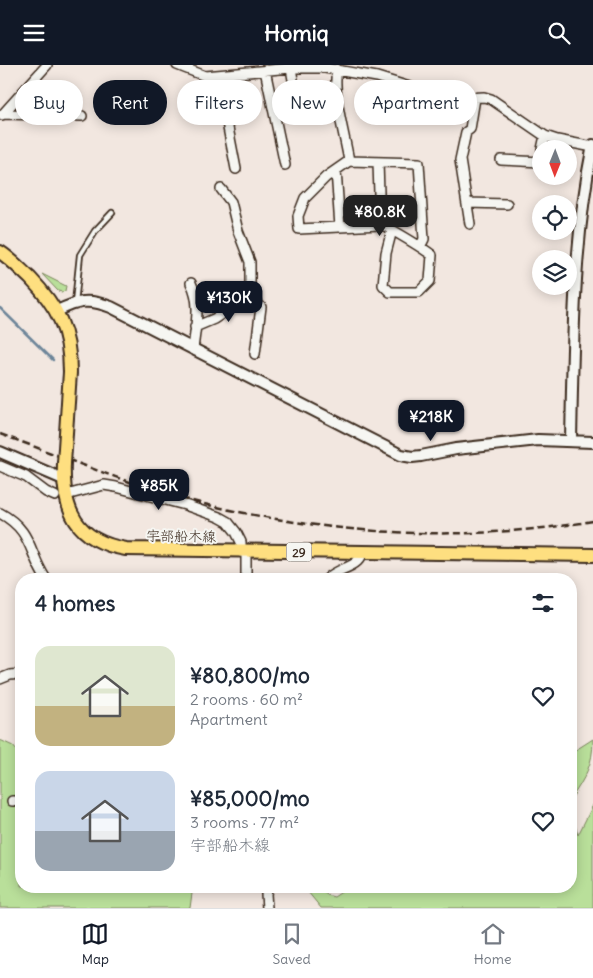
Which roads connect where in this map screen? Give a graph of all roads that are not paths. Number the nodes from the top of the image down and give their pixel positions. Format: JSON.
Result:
{"nodes":[{"id":1,"x":47,"y":65,"type":"edge"},
{"id":2,"x":178,"y":65,"type":"edge"},
{"id":3,"x":291,"y":68,"type":"junction"},
{"id":4,"x":337,"y":69,"type":"junction"},
{"id":5,"x":265,"y":71,"type":"junction"},
{"id":6,"x":218,"y":76,"type":"junction"},
{"id":7,"x":293,"y":80,"type":"edge"},
{"id":8,"x":387,"y":80,"type":"edge"},
{"id":9,"x":477,"y":98,"type":"edge"},
{"id":10,"x":2,"y":115,"type":"edge"},
{"id":11,"x":15,"y":115,"type":"edge"},
{"id":12,"x":471,"y":125,"type":"edge"},
{"id":13,"x":545,"y":136,"type":"junction"},
{"id":14,"x":544,"y":140,"type":"edge"},
{"id":15,"x":593,"y":146,"type":"edge"},
{"id":16,"x":501,"y":160,"type":"dead end"},
{"id":17,"x":350,"y":161,"type":"junction"},
{"id":18,"x":378,"y":162,"type":"junction"},
{"id":19,"x":285,"y":165,"type":"dead end"},
{"id":20,"x":532,"y":166,"type":"edge"},
{"id":21,"x":236,"y":169,"type":"dead end"},
{"id":22,"x":336,"y":170,"type":"junction"},
{"id":23,"x":221,"y":189,"type":"dead end"},
{"id":24,"x":467,"y":203,"type":"junction"},
{"id":25,"x":507,"y":204,"type":"dead end"},
{"id":26,"x":112,"y":213,"type":"dead end"},
{"id":27,"x":470,"y":224,"type":"dead end"},
{"id":28,"x":380,"y":225,"type":"junction"},
{"id":29,"x":340,"y":227,"type":"junction"},
{"id":30,"x":392,"y":230,"type":"junction"},
{"id":31,"x":420,"y":247,"type":"junction"},
{"id":32,"x":0,"y":253,"type":"edge"},
{"id":33,"x":191,"y":283,"type":"dead end"},
{"id":34,"x":250,"y":295,"type":"junction"},
{"id":35,"x":75,"y":303,"type":"junction"},
{"id":36,"x":57,"y":311,"type":"junction"},
{"id":37,"x":195,"y":327,"type":"junction"},
{"id":38,"x":193,"y":350,"type":"junction"},
{"id":39,"x":254,"y":354,"type":"dead end"},
{"id":40,"x":571,"y":441,"type":"junction"},
{"id":41,"x":593,"y":442,"type":"edge"},
{"id":42,"x":0,"y":452,"type":"edge"},
{"id":43,"x":0,"y":466,"type":"edge"},
{"id":44,"x":63,"y":479,"type":"junction"},
{"id":45,"x":70,"y":494,"type":"dead end"},
{"id":46,"x":55,"y":496,"type":"dead end"},
{"id":47,"x":0,"y":513,"type":"edge"},
{"id":48,"x":243,"y":552,"type":"junction"},
{"id":49,"x":363,"y":552,"type":"junction"},
{"id":50,"x":593,"y":555,"type":"edge"},
{"id":51,"x":43,"y":573,"type":"edge"},
{"id":52,"x":245,"y":573,"type":"edge"},
{"id":53,"x":335,"y":573,"type":"edge"},
{"id":54,"x":15,"y":675,"type":"edge"},
{"id":55,"x":0,"y":679,"type":"edge"},
{"id":56,"x":266,"y":893,"type":"edge"},
{"id":57,"x":267,"y":908,"type":"edge"}],
"edges":[{"from":1,"to":10,"type":"street"},
{"from":2,"to":6,"type":"street"},
{"from":3,"to":4,"type":"street"},
{"from":3,"to":5,"type":"street"},
{"from":3,"to":7,"type":"street"},
{"from":4,"to":8,"type":"street"},
{"from":4,"to":17,"type":"street"},
{"from":5,"to":6,"type":"street"},
{"from":5,"to":19,"type":"street"},
{"from":6,"to":21,"type":"street"},
{"from":9,"to":13,"type":"street"},
{"from":10,"to":11,"type":"street"},
{"from":12,"to":24,"type":"street"},
{"from":13,"to":14,"type":"street"},
{"from":13,"to":15,"type":"street"},
{"from":15,"to":40,"type":"street"},
{"from":16,"to":20,"type":"street"},
{"from":17,"to":18,"type":"street"},
{"from":17,"to":22,"type":"street"},
{"from":18,"to":28,"type":"street"},
{"from":18,"to":31,"type":"street"},
{"from":22,"to":29,"type":"street"},
{"from":22,"to":29,"type":"street"},
{"from":23,"to":34,"type":"street"},
{"from":24,"to":25,"type":"street"},
{"from":24,"to":27,"type":"street"},
{"from":26,"to":35,"type":"lane"},
{"from":28,"to":29,"type":"street"},
{"from":28,"to":30,"type":"street"},
{"from":30,"to":31,"type":"street"},
{"from":30,"to":31,"type":"street"},
{"from":32,"to":36,"type":"main road","name":"宇部船木線","number":"29"},
{"from":33,"to":37,"type":"street"},
{"from":34,"to":37,"type":"street"},
{"from":34,"to":39,"type":"street"},
{"from":35,"to":36,"type":"street"},
{"from":35,"to":38,"type":"street"},
{"from":36,"to":44,"type":"main road","name":"宇部船木線","number":"29","bridge":true},
{"from":37,"to":38,"type":"street"},
{"from":38,"to":40,"type":"street"},
{"from":40,"to":41,"type":"street"},
{"from":42,"to":44,"type":"street"},
{"from":43,"to":46,"type":"street"},
{"from":44,"to":48,"type":"main road","name":"宇部船木線","number":"29"},
{"from":45,"to":48,"type":"street"},
{"from":47,"to":51,"type":"street"},
{"from":48,"to":49,"type":"main road","name":"宇部船木線","number":"29"},
{"from":48,"to":52,"type":"street"},
{"from":49,"to":50,"type":"main road","name":"宇部船木線","number":"29"},
{"from":49,"to":53,"type":"street"},
{"from":54,"to":55,"type":"street"},
{"from":56,"to":57,"type":"street"}]}
